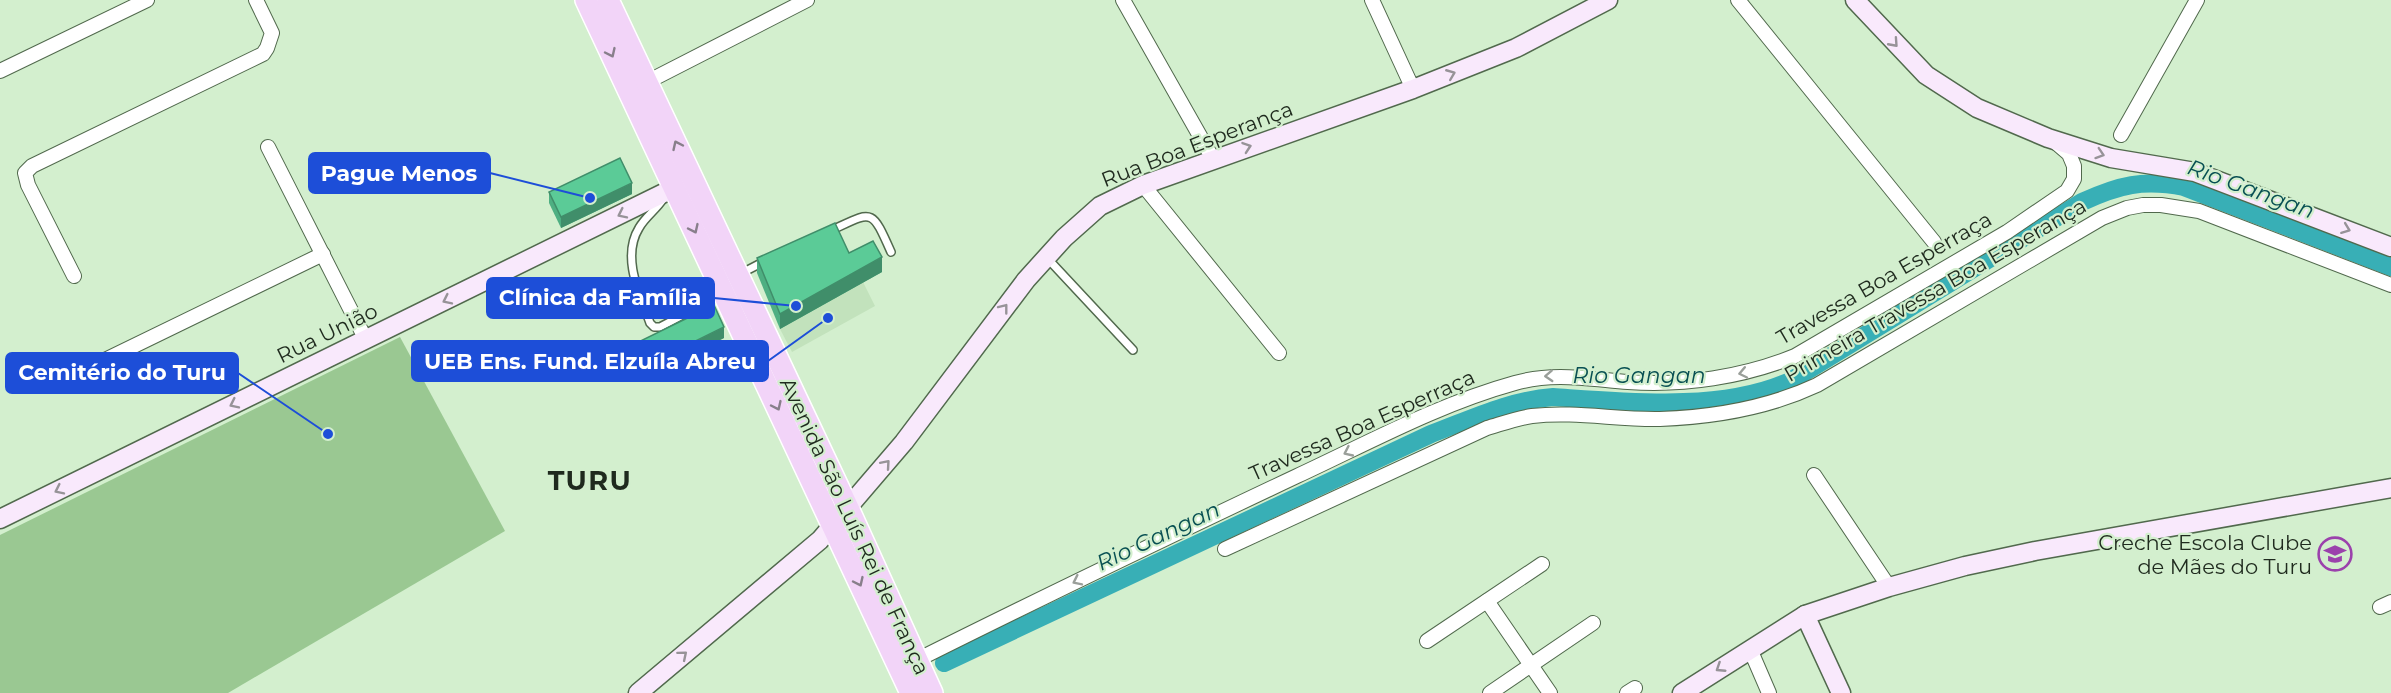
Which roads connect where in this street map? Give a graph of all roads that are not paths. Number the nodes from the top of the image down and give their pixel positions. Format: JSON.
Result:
{"nodes":[{"id":1,"x":147,"y":0,"type":"edge"},
{"id":2,"x":256,"y":0,"type":"edge"},
{"id":3,"x":586,"y":0,"type":"edge"},
{"id":4,"x":608,"y":0,"type":"edge"},
{"id":5,"x":807,"y":0,"type":"edge"},
{"id":6,"x":1123,"y":0,"type":"edge"},
{"id":7,"x":1372,"y":0,"type":"edge"},
{"id":8,"x":1608,"y":0,"type":"edge"},
{"id":9,"x":1738,"y":0,"type":"edge"},
{"id":10,"x":1855,"y":0,"type":"edge"},
{"id":11,"x":2197,"y":0,"type":"edge"},
{"id":12,"x":0,"y":71,"type":"edge"},
{"id":13,"x":647,"y":82,"type":"junction"},
{"id":14,"x":1413,"y":89,"type":"junction"},
{"id":15,"x":2121,"y":135,"type":"dead end"},
{"id":16,"x":2048,"y":138,"type":"junction"},
{"id":17,"x":268,"y":147,"type":"dead end"},
{"id":18,"x":1213,"y":159,"type":"junction"},
{"id":19,"x":1143,"y":185,"type":"junction"},
{"id":20,"x":671,"y":189,"type":"junction"},
{"id":21,"x":819,"y":236,"type":"edge"},
{"id":22,"x":1934,"y":242,"type":"dead end"},
{"id":23,"x":2391,"y":247,"type":"edge"},
{"id":24,"x":891,"y":252,"type":"dead end"},
{"id":25,"x":323,"y":254,"type":"junction"},
{"id":26,"x":777,"y":256,"type":"edge"},
{"id":27,"x":1046,"y":257,"type":"junction"},
{"id":28,"x":738,"y":275,"type":"junction"},
{"id":29,"x":74,"y":276,"type":"dead end"},
{"id":30,"x":2391,"y":285,"type":"edge"},
{"id":31,"x":724,"y":294,"type":"junction"},
{"id":32,"x":366,"y":340,"type":"junction"},
{"id":33,"x":1133,"y":350,"type":"dead end"},
{"id":34,"x":1279,"y":353,"type":"dead end"},
{"id":35,"x":70,"y":377,"type":"dead end"},
{"id":36,"x":1814,"y":475,"type":"dead end"},
{"id":37,"x":2391,"y":488,"type":"edge"},
{"id":38,"x":848,"y":508,"type":"junction"},
{"id":39,"x":0,"y":519,"type":"edge"},
{"id":40,"x":833,"y":525,"type":"junction"},
{"id":41,"x":1225,"y":549,"type":"dead end"},
{"id":42,"x":1542,"y":564,"type":"dead end"},
{"id":43,"x":1889,"y":586,"type":"junction"},
{"id":44,"x":1488,"y":601,"type":"junction"},
{"id":45,"x":1805,"y":615,"type":"junction"},
{"id":46,"x":1593,"y":623,"type":"dead end"},
{"id":47,"x":1427,"y":641,"type":"dead end"},
{"id":48,"x":1750,"y":649,"type":"junction"},
{"id":49,"x":917,"y":660,"type":"junction"},
{"id":50,"x":1531,"y":665,"type":"junction"},
{"id":51,"x":638,"y":693,"type":"edge"},
{"id":52,"x":911,"y":693,"type":"edge"},
{"id":53,"x":932,"y":693,"type":"edge"},
{"id":54,"x":1490,"y":693,"type":"edge"},
{"id":55,"x":1550,"y":693,"type":"edge"},
{"id":56,"x":1682,"y":693,"type":"edge"},
{"id":57,"x":1769,"y":693,"type":"edge"},
{"id":58,"x":1841,"y":693,"type":"edge"}],
"edges":[{"from":1,"to":12,"type":"street"},
{"from":2,"to":29,"type":"street"},
{"from":3,"to":20,"type":"main road","name":"Avenida São Luís Rei de França","one_way":true},
{"from":4,"to":13,"type":"main road","name":"Avenida São Luís Rei de França"},
{"from":5,"to":13,"type":"street"},
{"from":6,"to":18,"type":"street"},
{"from":7,"to":14,"type":"street"},
{"from":14,"to":8,"type":"main road","name":"Rua Boa Esperança","one_way":true},
{"from":9,"to":22,"type":"street"},
{"from":10,"to":16,"type":"main road","one_way":true},
{"from":11,"to":15,"type":"street"},
{"from":28,"to":13,"type":"main road","name":"Avenida São Luís Rei de França","one_way":true},
{"from":18,"to":14,"type":"main road","name":"Rua Boa Esperança","one_way":true},
{"from":16,"to":23,"type":"main road","one_way":true},
{"from":16,"to":49,"type":"street","name":"Travessa Boa Esperraça","one_way":true},
{"from":17,"to":25,"type":"street"},
{"from":18,"to":19,"type":"main road","name":"Rua Boa Esperança"},
{"from":19,"to":27,"type":"main road","name":"Rua Boa Esperança"},
{"from":19,"to":34,"type":"street"},
{"from":20,"to":31,"type":"main road","name":"Avenida São Luís Rei de França","one_way":true},
{"from":20,"to":31,"type":"lane"},
{"from":20,"to":32,"type":"main road","name":"Rua União","one_way":true},
{"from":21,"to":24,"type":"lane"},
{"from":25,"to":32,"type":"street"},
{"from":25,"to":35,"type":"street"},
{"from":26,"to":28,"type":"lane"},
{"from":27,"to":33,"type":"lane"},
{"from":38,"to":27,"type":"main road","name":"Rua Boa Esperança","one_way":true},
{"from":28,"to":38,"type":"main road","name":"Avenida São Luís Rei de França"},
{"from":30,"to":41,"type":"street","name":"Primeira Travessa Boa Esperança"},
{"from":31,"to":40,"type":"main road","name":"Avenida São Luís Rei de França","one_way":true},
{"from":32,"to":39,"type":"main road","name":"Rua União","one_way":true},
{"from":36,"to":43,"type":"street"},
{"from":37,"to":43,"type":"main road"},
{"from":38,"to":40,"type":"main road","name":"Rua Boa Esperança"},
{"from":38,"to":49,"type":"main road","name":"Avenida São Luís Rei de França"},
{"from":51,"to":40,"type":"main road","name":"Rua Boa Esperança","one_way":true},
{"from":40,"to":52,"type":"main road","name":"Avenida São Luís Rei de França","one_way":true},
{"from":42,"to":44,"type":"street"},
{"from":43,"to":45,"type":"main road"},
{"from":44,"to":47,"type":"street"},
{"from":44,"to":50,"type":"street"},
{"from":45,"to":48,"type":"main road"},
{"from":45,"to":58,"type":"main road"},
{"from":46,"to":50,"type":"street"},
{"from":48,"to":56,"type":"main road","one_way":true},
{"from":48,"to":57,"type":"street"},
{"from":49,"to":53,"type":"main road","name":"Avenida São Luís Rei de França"},
{"from":50,"to":54,"type":"street"},
{"from":50,"to":55,"type":"street"}]}
